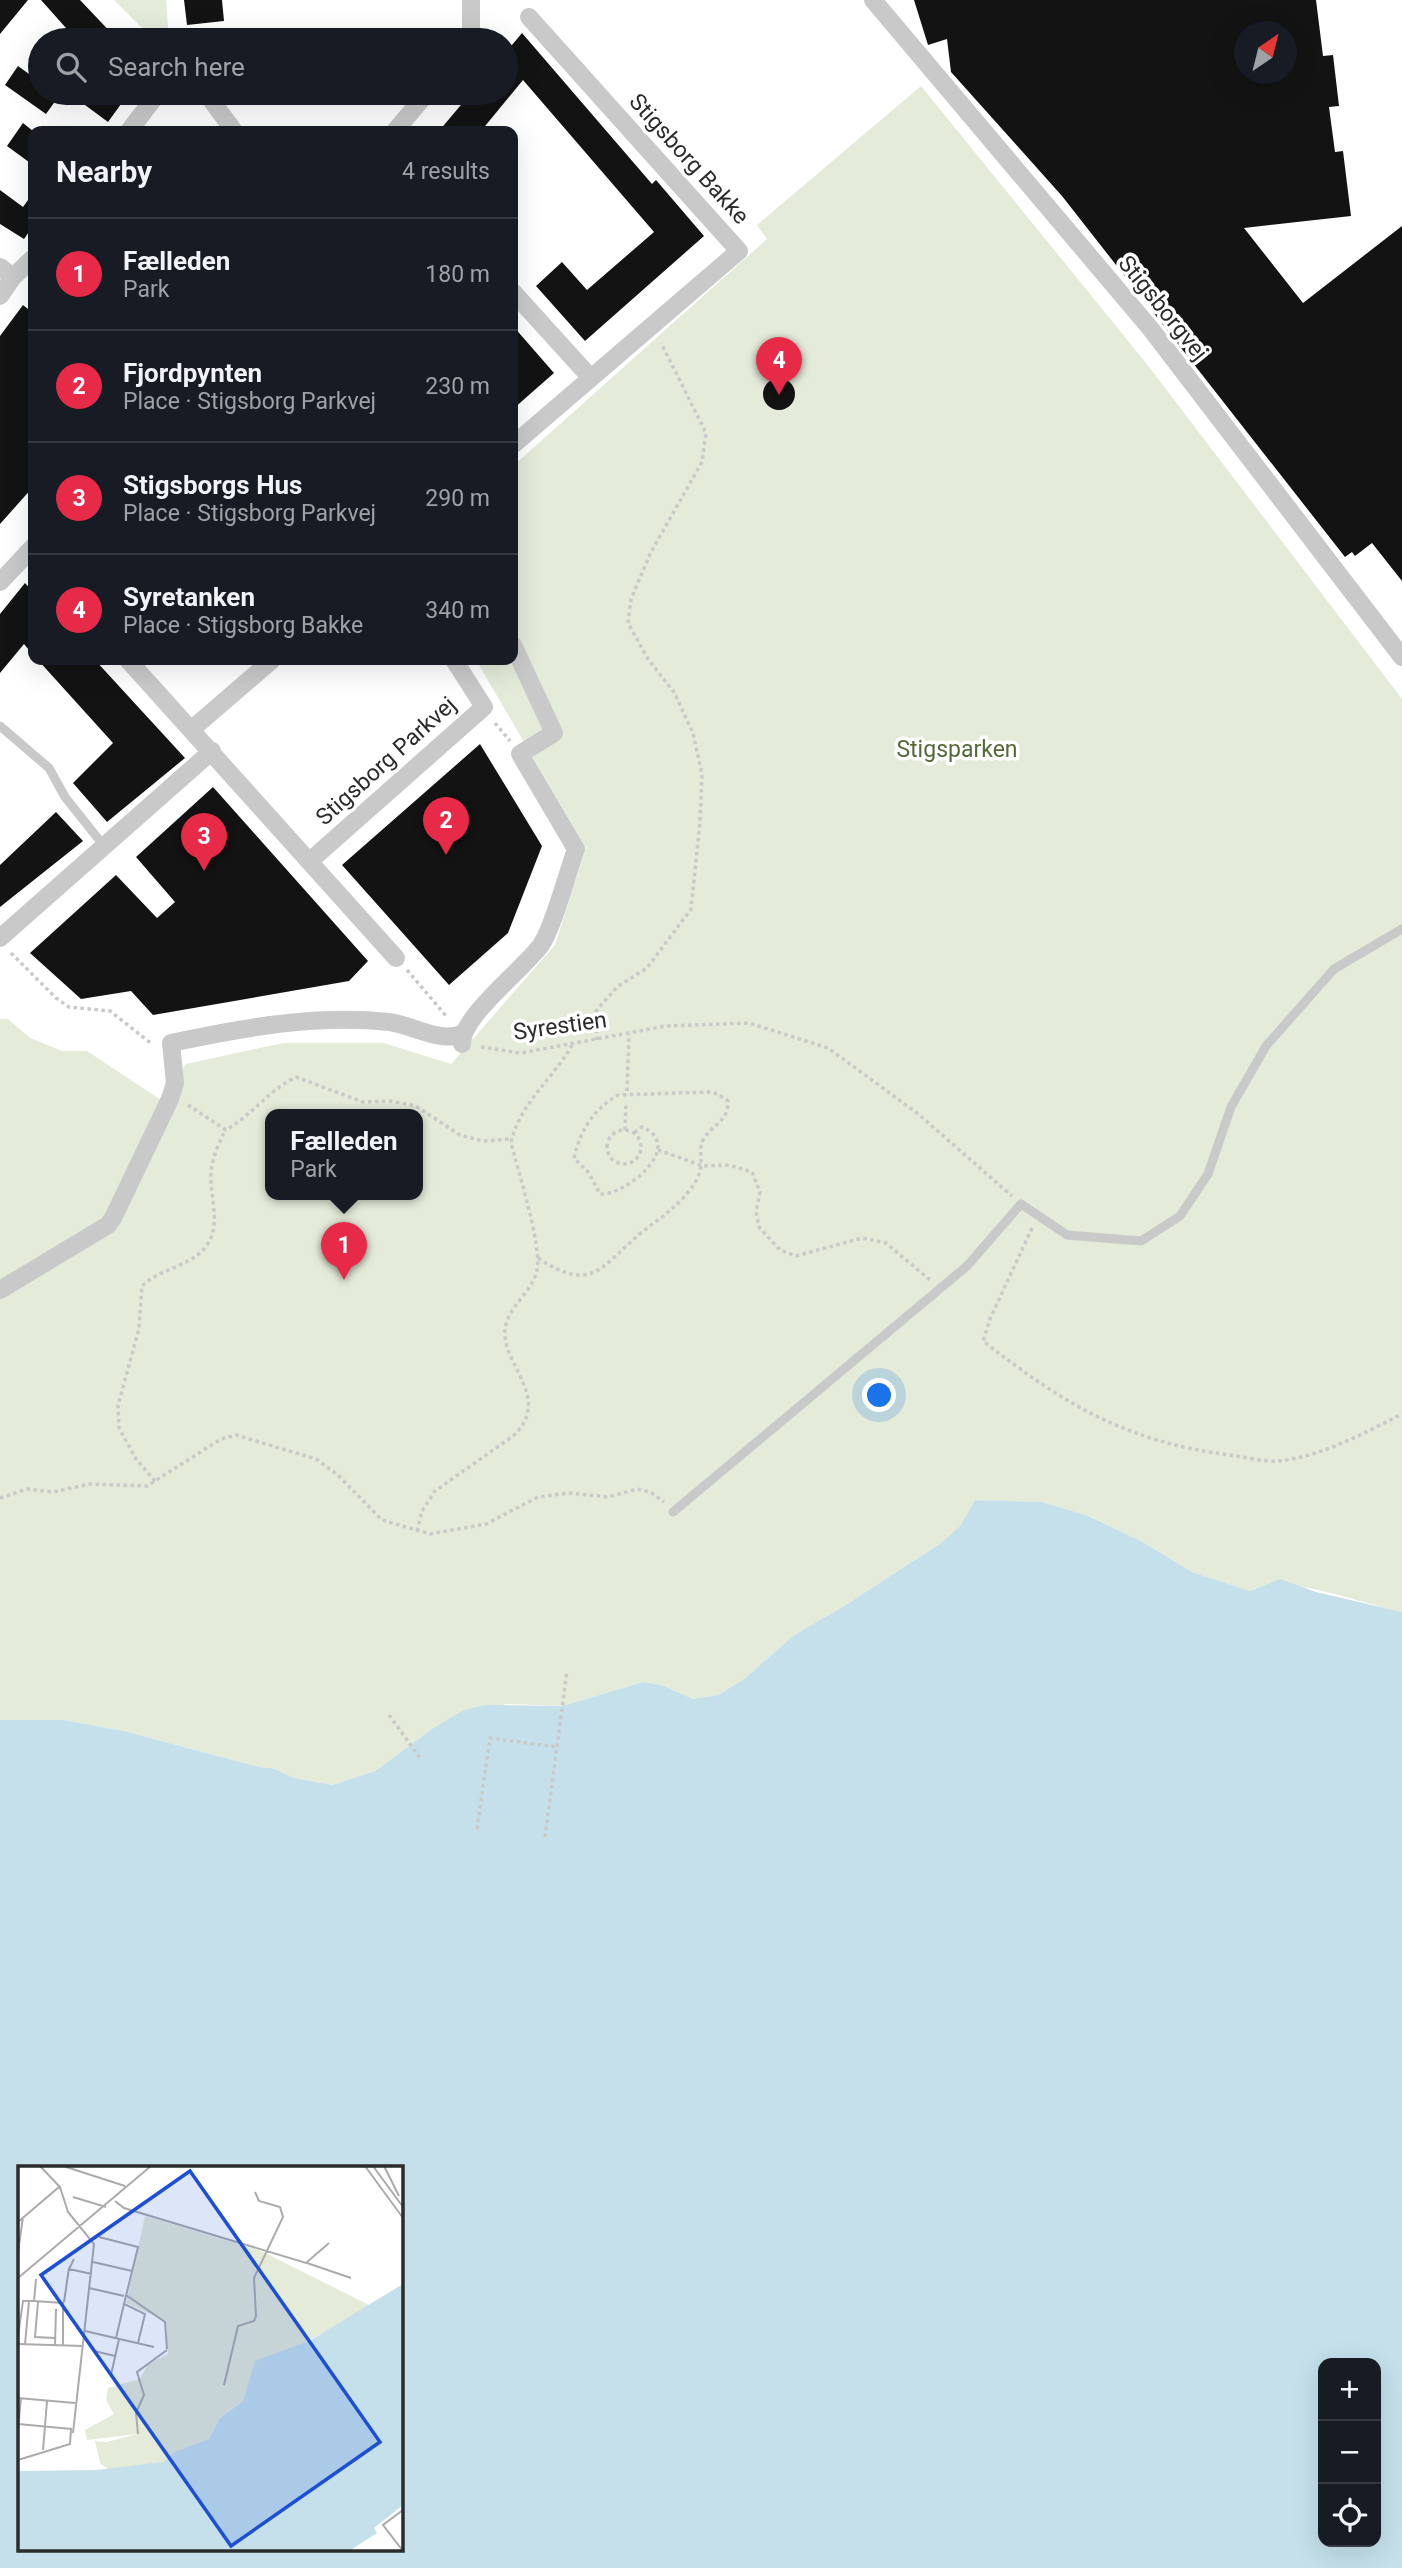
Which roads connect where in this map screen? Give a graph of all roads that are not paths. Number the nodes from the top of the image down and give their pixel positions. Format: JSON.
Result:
{"nodes":[{"id":1,"x":471,"y":0,"type":"edge"},
{"id":2,"x":873,"y":0,"type":"edge"},
{"id":3,"x":529,"y":17,"type":"dead end"},
{"id":4,"x":471,"y":28,"type":"edge"},
{"id":5,"x":149,"y":105,"type":"edge"},
{"id":6,"x":215,"y":105,"type":"edge"},
{"id":7,"x":418,"y":105,"type":"edge"},
{"id":8,"x":133,"y":126,"type":"edge"},
{"id":9,"x":230,"y":126,"type":"edge"},
{"id":10,"x":399,"y":126,"type":"edge"},
{"id":11,"x":28,"y":261,"type":"edge"},
{"id":12,"x":7,"y":272,"type":"edge"},
{"id":13,"x":0,"y":296,"type":"edge"},
{"id":14,"x":518,"y":298,"type":"edge"},
{"id":15,"x":590,"y":377,"type":"junction"},
{"id":16,"x":518,"y":441,"type":"edge"},
{"id":17,"x":28,"y":556,"type":"edge"},
{"id":18,"x":0,"y":582,"type":"edge"},
{"id":19,"x":518,"y":656,"type":"edge"},
{"id":20,"x":1402,"y":657,"type":"edge"},
{"id":21,"x":133,"y":665,"type":"edge"},
{"id":22,"x":266,"y":665,"type":"edge"},
{"id":23,"x":457,"y":665,"type":"edge"},
{"id":24,"x":0,"y":726,"type":"edge"},
{"id":25,"x":192,"y":729,"type":"junction"},
{"id":26,"x":212,"y":751,"type":"junction"},
{"id":27,"x":104,"y":846,"type":"junction"},
{"id":28,"x":311,"y":860,"type":"junction"},
{"id":29,"x":1402,"y":929,"type":"edge"},
{"id":30,"x":4,"y":944,"type":"edge"},
{"id":31,"x":396,"y":958,"type":"road end"},
{"id":32,"x":0,"y":1290,"type":"edge"},
{"id":33,"x":673,"y":1512,"type":"road end"}],
"edges":[{"from":1,"to":4,"type":"street"},
{"from":2,"to":20,"type":"street","name":"Stigsborgvej"},
{"from":3,"to":15,"type":"street","name":"Stigsborg Bakke"},
{"from":5,"to":8,"type":"street"},
{"from":6,"to":9,"type":"street"},
{"from":7,"to":10,"type":"street"},
{"from":11,"to":12,"type":"street"},
{"from":12,"to":13,"type":"street"},
{"from":14,"to":15,"type":"street"},
{"from":15,"to":16,"type":"street","name":"Stigsborg Bakke"},
{"from":17,"to":18,"type":"street"},
{"from":19,"to":32,"type":"street"},
{"from":21,"to":25,"type":"street","name":"Stigsborg Parkvej"},
{"from":22,"to":25,"type":"street"},
{"from":23,"to":28,"type":"street","name":"Stigsborg Parkvej"},
{"from":24,"to":27,"type":"lane"},
{"from":25,"to":26,"type":"street","name":"Stigsborg Parkvej"},
{"from":26,"to":27,"type":"street"},
{"from":26,"to":28,"type":"street","name":"Stigsborg Parkvej"},
{"from":27,"to":30,"type":"street"},
{"from":28,"to":31,"type":"street","name":"Stigsborg Parkvej"},
{"from":29,"to":33,"type":"lane"}]}
